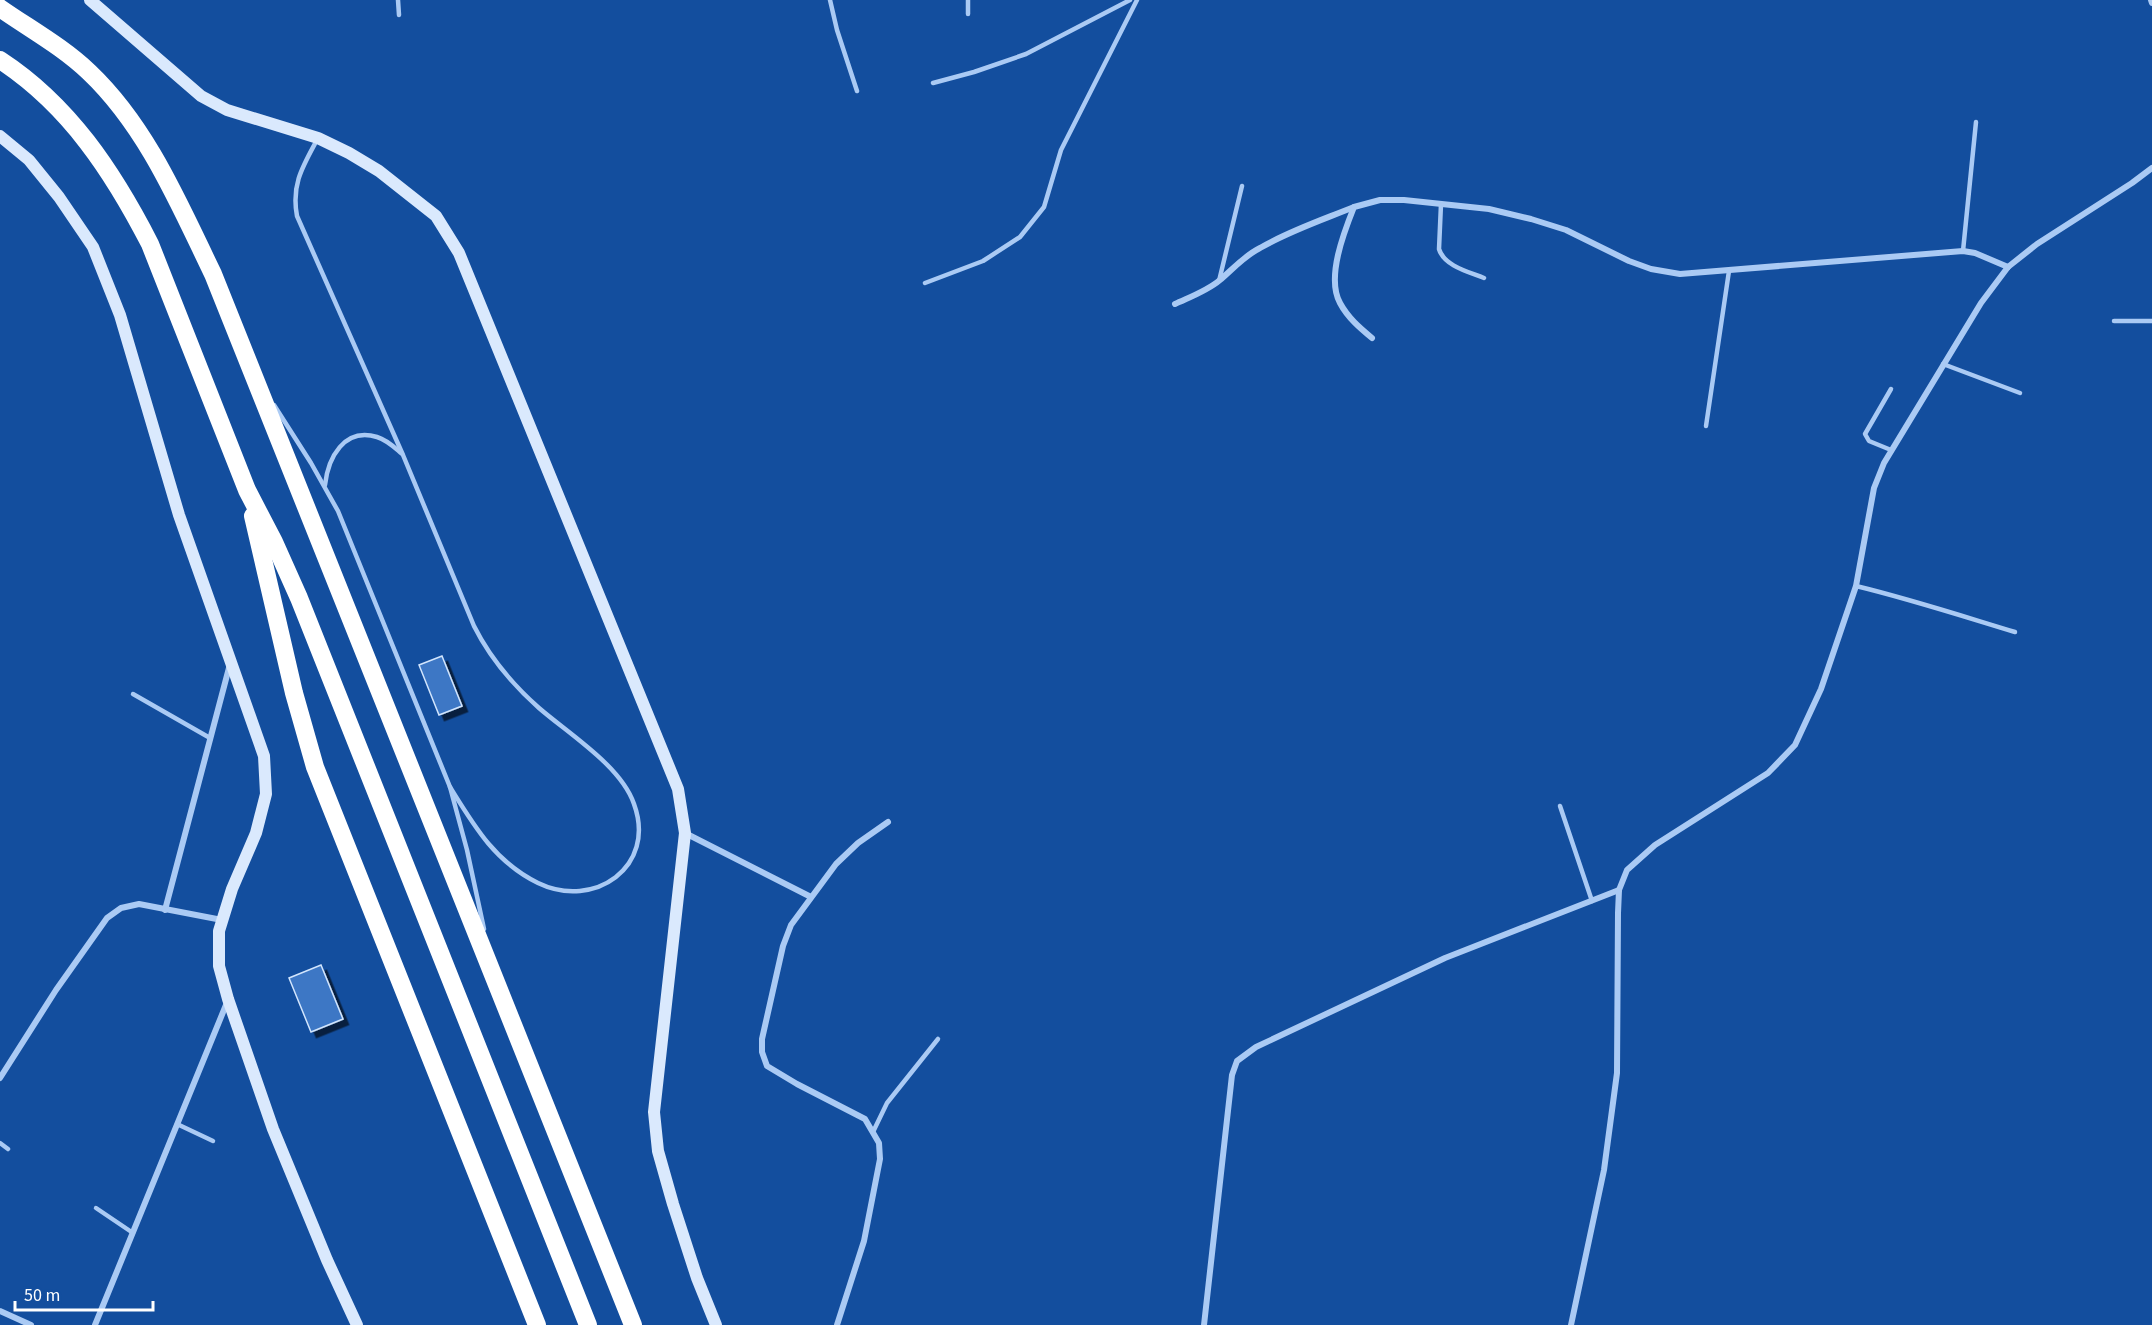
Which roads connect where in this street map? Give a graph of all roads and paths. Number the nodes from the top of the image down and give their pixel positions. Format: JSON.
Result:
{"nodes":[{"id":1,"x":90,"y":0,"type":"edge"},
{"id":2,"x":398,"y":0,"type":"edge"},
{"id":3,"x":830,"y":0,"type":"edge"},
{"id":4,"x":968,"y":0,"type":"edge"},
{"id":5,"x":1130,"y":0,"type":"edge"},
{"id":6,"x":1137,"y":0,"type":"edge"},
{"id":7,"x":0,"y":8,"type":"edge"},
{"id":8,"x":0,"y":14,"type":"edge"},
{"id":9,"x":968,"y":14,"type":"dead end"},
{"id":10,"x":399,"y":15,"type":"dead end"},
{"id":11,"x":21,"y":23,"type":"junction"},
{"id":12,"x":2,"y":62,"type":"edge"},
{"id":13,"x":933,"y":83,"type":"dead end"},
{"id":14,"x":857,"y":91,"type":"dead end"},
{"id":15,"x":1977,"y":122,"type":"dead end"},
{"id":16,"x":0,"y":136,"type":"edge"},
{"id":17,"x":318,"y":138,"type":"junction"},
{"id":18,"x":2152,"y":168,"type":"edge"},
{"id":19,"x":1242,"y":186,"type":"dead end"},
{"id":20,"x":1441,"y":204,"type":"junction"},
{"id":21,"x":1354,"y":207,"type":"junction"},
{"id":22,"x":1963,"y":251,"type":"junction"},
{"id":23,"x":2008,"y":267,"type":"junction"},
{"id":24,"x":1729,"y":271,"type":"junction"},
{"id":25,"x":1484,"y":278,"type":"dead end"},
{"id":26,"x":1219,"y":281,"type":"junction"},
{"id":27,"x":925,"y":283,"type":"dead end"},
{"id":28,"x":1174,"y":304,"type":"dead end"},
{"id":29,"x":2114,"y":321,"type":"dead end"},
{"id":30,"x":2152,"y":321,"type":"edge"},
{"id":31,"x":1372,"y":338,"type":"dead end"},
{"id":32,"x":1943,"y":364,"type":"junction"},
{"id":33,"x":249,"y":365,"type":"junction"},
{"id":34,"x":1891,"y":389,"type":"dead end"},
{"id":35,"x":2020,"y":393,"type":"dead end"},
{"id":36,"x":1706,"y":426,"type":"dead end"},
{"id":37,"x":1891,"y":450,"type":"junction"},
{"id":38,"x":403,"y":455,"type":"junction"},
{"id":39,"x":325,"y":487,"type":"junction"},
{"id":40,"x":247,"y":490,"type":"junction"},
{"id":41,"x":1856,"y":586,"type":"junction"},
{"id":42,"x":2015,"y":632,"type":"dead end"},
{"id":43,"x":230,"y":663,"type":"junction"},
{"id":44,"x":133,"y":694,"type":"dead end"},
{"id":45,"x":210,"y":738,"type":"junction"},
{"id":46,"x":450,"y":787,"type":"junction"},
{"id":47,"x":1560,"y":806,"type":"dead end"},
{"id":48,"x":888,"y":822,"type":"dead end"},
{"id":49,"x":685,"y":833,"type":"junction"},
{"id":50,"x":1619,"y":890,"type":"junction"},
{"id":51,"x":811,"y":897,"type":"junction"},
{"id":52,"x":1592,"y":901,"type":"junction"},
{"id":53,"x":165,"y":910,"type":"junction"},
{"id":54,"x":222,"y":920,"type":"junction"},
{"id":55,"x":484,"y":932,"type":"dead end"},
{"id":56,"x":486,"y":943,"type":"dead end"},
{"id":57,"x":493,"y":976,"type":"junction"},
{"id":58,"x":228,"y":999,"type":"junction"},
{"id":59,"x":938,"y":1039,"type":"dead end"},
{"id":60,"x":0,"y":1078,"type":"edge"},
{"id":61,"x":177,"y":1124,"type":"junction"},
{"id":62,"x":873,"y":1132,"type":"junction"},
{"id":63,"x":213,"y":1141,"type":"dead end"},
{"id":64,"x":0,"y":1143,"type":"edge"},
{"id":65,"x":8,"y":1149,"type":"dead end"},
{"id":66,"x":96,"y":1208,"type":"dead end"},
{"id":67,"x":133,"y":1233,"type":"junction"},
{"id":68,"x":0,"y":1311,"type":"edge"},
{"id":69,"x":31,"y":1325,"type":"edge"},
{"id":70,"x":95,"y":1325,"type":"edge"},
{"id":71,"x":357,"y":1325,"type":"edge"},
{"id":72,"x":537,"y":1325,"type":"edge"},
{"id":73,"x":588,"y":1325,"type":"edge"},
{"id":74,"x":633,"y":1325,"type":"edge"},
{"id":75,"x":716,"y":1325,"type":"edge"},
{"id":76,"x":837,"y":1325,"type":"edge"},
{"id":77,"x":1204,"y":1325,"type":"edge"},
{"id":78,"x":1571,"y":1325,"type":"edge"}],
"edges":[{"from":1,"to":17,"type":"main road"},
{"from":2,"to":10,"type":"lane"},
{"from":3,"to":14,"type":"lane"},
{"from":4,"to":9,"type":"lane"},
{"from":5,"to":13,"type":"lane"},
{"from":6,"to":27,"type":"lane"},
{"from":7,"to":11,"type":"highway"},
{"from":8,"to":11,"type":"highway"},
{"from":11,"to":33,"type":"highway"},
{"from":12,"to":40,"type":"highway"},
{"from":15,"to":22,"type":"lane"},
{"from":16,"to":43,"type":"main road"},
{"from":17,"to":38,"type":"lane"},
{"from":17,"to":49,"type":"main road"},
{"from":18,"to":23,"type":"street"},
{"from":19,"to":26,"type":"lane"},
{"from":20,"to":21,"type":"street"},
{"from":20,"to":24,"type":"street"},
{"from":20,"to":25,"type":"lane"},
{"from":21,"to":26,"type":"street"},
{"from":21,"to":31,"type":"street"},
{"from":22,"to":23,"type":"street"},
{"from":22,"to":24,"type":"street"},
{"from":23,"to":32,"type":"street"},
{"from":24,"to":36,"type":"lane"},
{"from":26,"to":28,"type":"street"},
{"from":29,"to":30,"type":"lane"},
{"from":32,"to":35,"type":"lane"},
{"from":32,"to":37,"type":"street"},
{"from":33,"to":39,"type":"lane"},
{"from":33,"to":57,"type":"highway"},
{"from":34,"to":37,"type":"lane"},
{"from":37,"to":41,"type":"street"},
{"from":38,"to":39,"type":"lane"},
{"from":38,"to":46,"type":"lane"},
{"from":39,"to":46,"type":"lane"},
{"from":40,"to":72,"type":"highway"},
{"from":40,"to":73,"type":"highway"},
{"from":41,"to":42,"type":"lane"},
{"from":41,"to":50,"type":"street"},
{"from":43,"to":45,"type":"street"},
{"from":43,"to":54,"type":"main road"},
{"from":44,"to":45,"type":"lane"},
{"from":45,"to":53,"type":"street"},
{"from":46,"to":55,"type":"lane"},
{"from":47,"to":52,"type":"lane"},
{"from":48,"to":51,"type":"street"},
{"from":49,"to":51,"type":"street"},
{"from":49,"to":75,"type":"main road"},
{"from":50,"to":52,"type":"street"},
{"from":50,"to":78,"type":"street"},
{"from":51,"to":62,"type":"street"},
{"from":52,"to":77,"type":"street"},
{"from":53,"to":54,"type":"street"},
{"from":53,"to":60,"type":"street"},
{"from":54,"to":58,"type":"main road"},
{"from":56,"to":57,"type":"lane"},
{"from":57,"to":74,"type":"highway"},
{"from":58,"to":61,"type":"street"},
{"from":58,"to":71,"type":"main road"},
{"from":59,"to":62,"type":"lane"},
{"from":61,"to":63,"type":"lane"},
{"from":61,"to":67,"type":"street"},
{"from":62,"to":76,"type":"street"},
{"from":64,"to":65,"type":"lane"},
{"from":66,"to":67,"type":"lane"},
{"from":67,"to":70,"type":"street"},
{"from":68,"to":69,"type":"street"}]}
